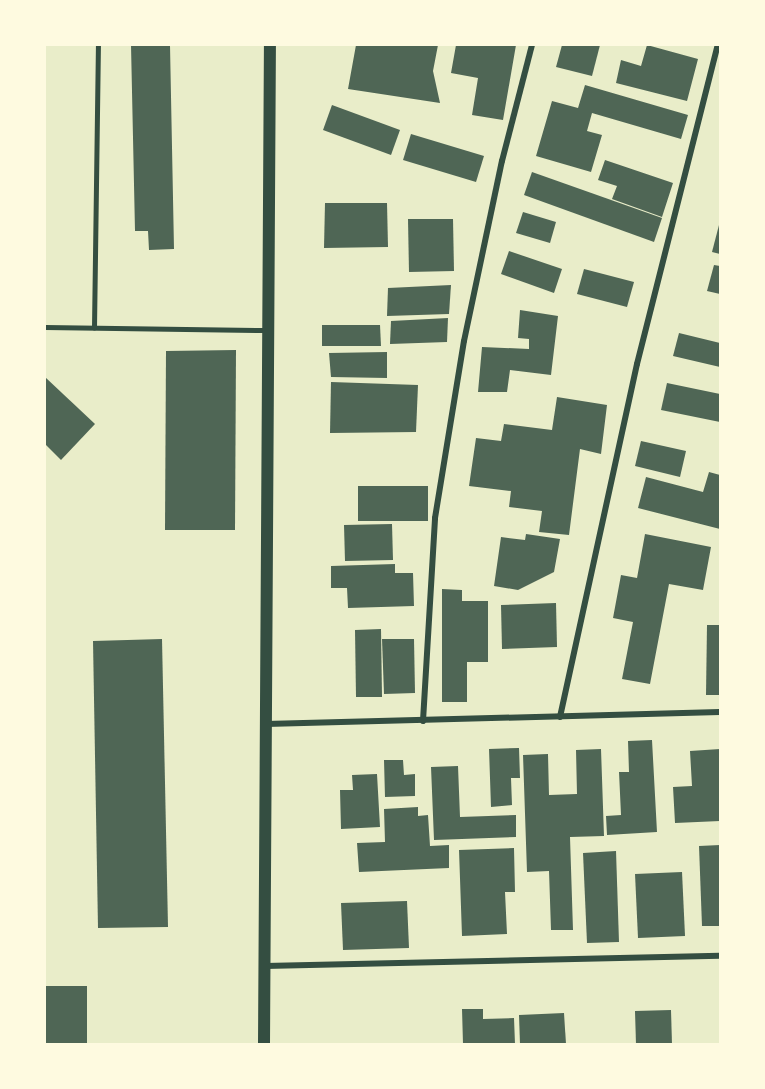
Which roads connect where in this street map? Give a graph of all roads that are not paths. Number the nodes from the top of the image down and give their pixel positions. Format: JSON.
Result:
{"nodes":[{"id":1,"x":98,"y":45,"type":"edge"},
{"id":2,"x":270,"y":45,"type":"edge"},
{"id":3,"x":532,"y":45,"type":"edge"},
{"id":4,"x":718,"y":45,"type":"edge"},
{"id":5,"x":45,"y":327,"type":"edge"},
{"id":6,"x":94,"y":328,"type":"junction"},
{"id":7,"x":268,"y":330,"type":"junction"},
{"id":8,"x":720,"y":712,"type":"edge"},
{"id":9,"x":560,"y":717,"type":"junction"},
{"id":10,"x":423,"y":721,"type":"junction"},
{"id":11,"x":266,"y":724,"type":"junction"},
{"id":12,"x":720,"y":956,"type":"edge"},
{"id":13,"x":264,"y":966,"type":"junction"},
{"id":14,"x":264,"y":1044,"type":"edge"}],
"edges":[{"from":1,"to":6,"type":"lane"},
{"from":2,"to":7,"type":"main road"},
{"from":3,"to":10,"type":"street"},
{"from":4,"to":9,"type":"street"},
{"from":5,"to":6,"type":"lane"},
{"from":6,"to":7,"type":"lane"},
{"from":7,"to":11,"type":"main road"},
{"from":8,"to":9,"type":"street"},
{"from":9,"to":10,"type":"street"},
{"from":10,"to":11,"type":"street"},
{"from":11,"to":13,"type":"main road"},
{"from":12,"to":13,"type":"street"},
{"from":13,"to":14,"type":"main road"}]}
